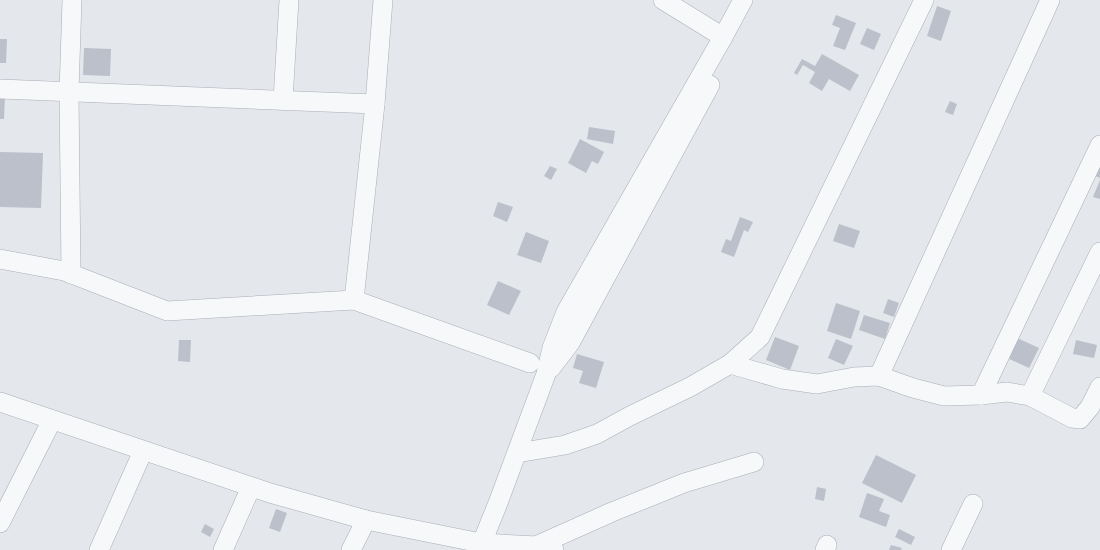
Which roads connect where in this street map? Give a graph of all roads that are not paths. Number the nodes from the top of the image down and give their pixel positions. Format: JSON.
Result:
{"nodes":[{"id":1,"x":72,"y":0,"type":"edge"},
{"id":2,"x":289,"y":0,"type":"edge"},
{"id":3,"x":383,"y":0,"type":"edge"},
{"id":4,"x":662,"y":0,"type":"edge"},
{"id":5,"x":742,"y":0,"type":"edge"},
{"id":6,"x":756,"y":0,"type":"edge"},
{"id":7,"x":924,"y":0,"type":"edge"},
{"id":8,"x":1050,"y":0,"type":"edge"},
{"id":9,"x":723,"y":37,"type":"junction"},
{"id":10,"x":0,"y":89,"type":"edge"},
{"id":11,"x":69,"y":92,"type":"junction"},
{"id":12,"x":283,"y":100,"type":"junction"},
{"id":13,"x":374,"y":104,"type":"junction"},
{"id":14,"x":1100,"y":145,"type":"edge"},
{"id":15,"x":1100,"y":252,"type":"edge"},
{"id":16,"x":0,"y":259,"type":"edge"},
{"id":17,"x":71,"y":274,"type":"junction"},
{"id":18,"x":354,"y":300,"type":"junction"},
{"id":19,"x":530,"y":363,"type":"dead end"},
{"id":20,"x":730,"y":364,"type":"junction"},
{"id":21,"x":546,"y":374,"type":"junction"},
{"id":22,"x":879,"y":376,"type":"junction"},
{"id":23,"x":1100,"y":387,"type":"edge"},
{"id":24,"x":981,"y":395,"type":"junction"},
{"id":25,"x":1030,"y":396,"type":"junction"},
{"id":26,"x":0,"y":402,"type":"edge"},
{"id":27,"x":52,"y":420,"type":"junction"},
{"id":28,"x":143,"y":451,"type":"junction"},
{"id":29,"x":517,"y":452,"type":"junction"},
{"id":30,"x":754,"y":462,"type":"dead end"},
{"id":31,"x":251,"y":487,"type":"junction"},
{"id":32,"x":973,"y":504,"type":"dead end"},
{"id":33,"x":366,"y":520,"type":"junction"},
{"id":34,"x":0,"y":523,"type":"edge"},
{"id":35,"x":480,"y":547,"type":"edge"},
{"id":36,"x":545,"y":548,"type":"edge"},
{"id":37,"x":99,"y":550,"type":"edge"},
{"id":38,"x":224,"y":550,"type":"edge"},
{"id":39,"x":351,"y":550,"type":"edge"},
{"id":40,"x":951,"y":550,"type":"edge"}],
"edges":[{"from":1,"to":11,"type":"street"},
{"from":2,"to":12,"type":"street"},
{"from":3,"to":13,"type":"street"},
{"from":4,"to":9,"type":"street"},
{"from":5,"to":9,"type":"street"},
{"from":6,"to":21,"type":"street"},
{"from":7,"to":20,"type":"street"},
{"from":8,"to":22,"type":"street"},
{"from":9,"to":21,"type":"street"},
{"from":10,"to":11,"type":"street"},
{"from":11,"to":12,"type":"street"},
{"from":11,"to":17,"type":"street"},
{"from":12,"to":13,"type":"street"},
{"from":13,"to":18,"type":"street"},
{"from":14,"to":24,"type":"street"},
{"from":15,"to":25,"type":"street"},
{"from":16,"to":17,"type":"street"},
{"from":17,"to":18,"type":"street"},
{"from":18,"to":19,"type":"street"},
{"from":20,"to":22,"type":"street"},
{"from":20,"to":29,"type":"street"},
{"from":21,"to":29,"type":"street"},
{"from":22,"to":24,"type":"street"},
{"from":23,"to":25,"type":"street"},
{"from":24,"to":25,"type":"street"},
{"from":26,"to":27,"type":"street"},
{"from":27,"to":28,"type":"street"},
{"from":27,"to":34,"type":"street"},
{"from":28,"to":31,"type":"street"},
{"from":28,"to":37,"type":"street"},
{"from":29,"to":35,"type":"street"},
{"from":30,"to":36,"type":"street"},
{"from":31,"to":33,"type":"street"},
{"from":31,"to":38,"type":"street"},
{"from":32,"to":40,"type":"street"},
{"from":33,"to":35,"type":"street"},
{"from":33,"to":39,"type":"street"},
{"from":35,"to":36,"type":"street"}]}
